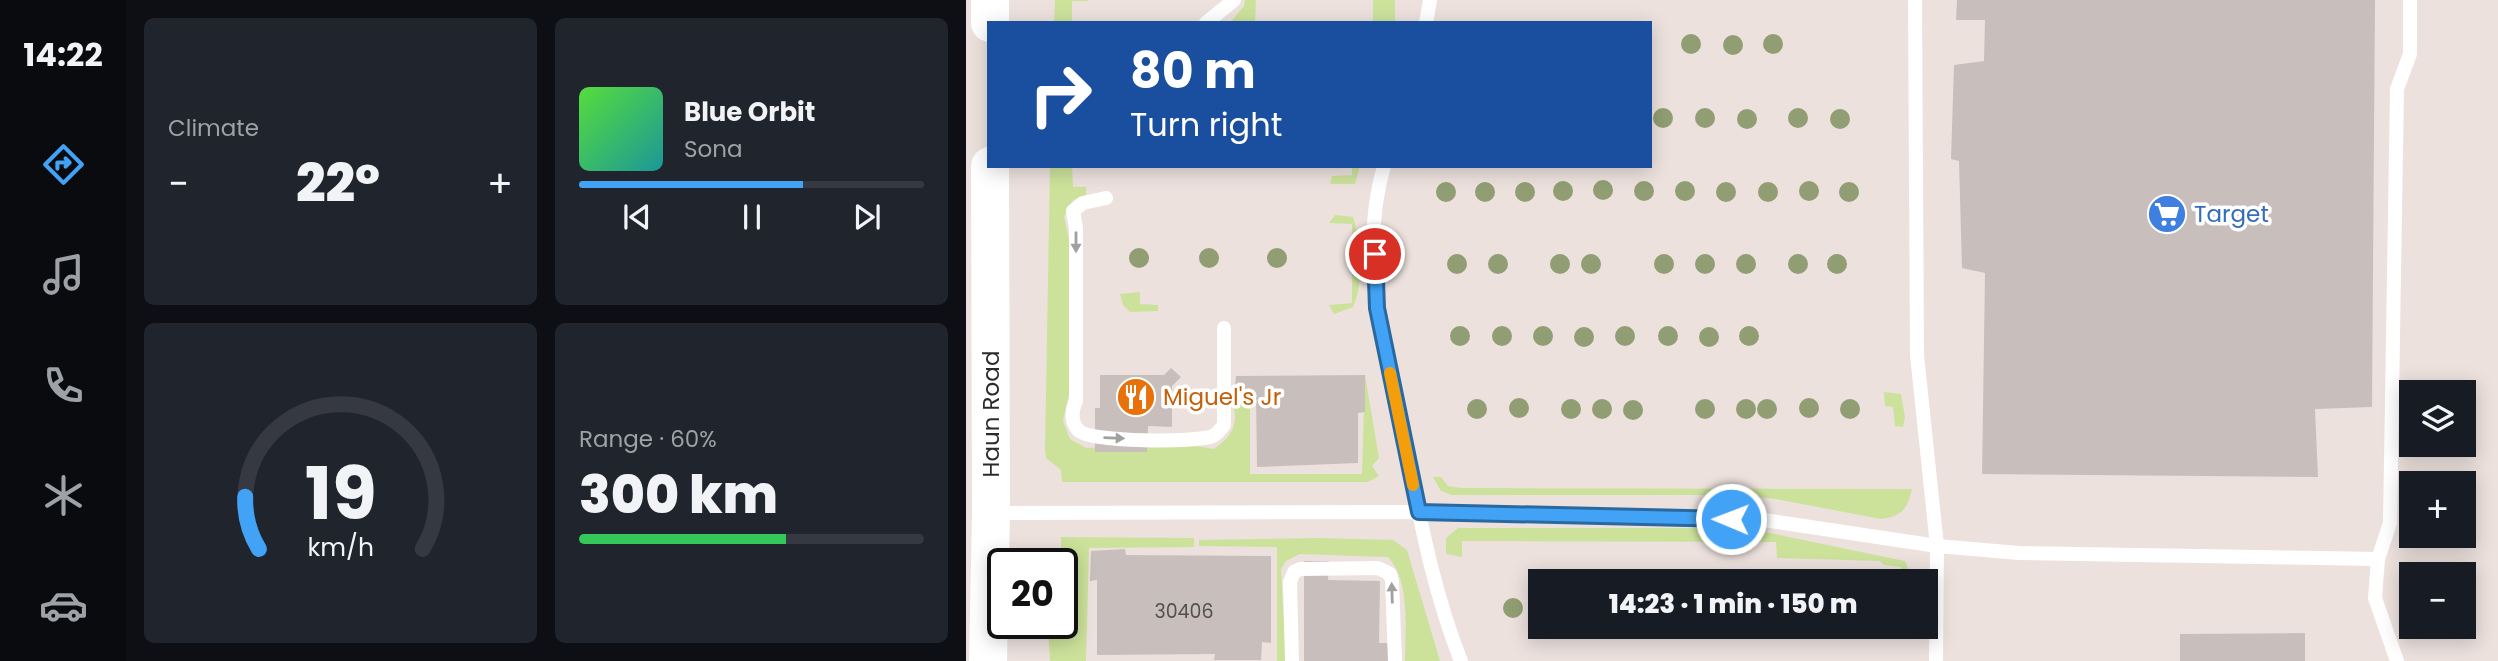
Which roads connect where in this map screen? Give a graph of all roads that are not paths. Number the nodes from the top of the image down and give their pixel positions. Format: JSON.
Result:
{"nodes":[{"id":1,"x":990,"y":0,"type":"edge"},
{"id":2,"x":1234,"y":0,"type":"edge"},
{"id":3,"x":1430,"y":0,"type":"edge"},
{"id":4,"x":1915,"y":0,"type":"edge"},
{"id":5,"x":2410,"y":0,"type":"edge"},
{"id":6,"x":990,"y":21,"type":"edge"},
{"id":7,"x":1208,"y":21,"type":"edge"},
{"id":8,"x":1426,"y":21,"type":"edge"},
{"id":9,"x":990,"y":168,"type":"edge"},
{"id":10,"x":1383,"y":168,"type":"edge"},
{"id":11,"x":1106,"y":198,"type":"dead end"},
{"id":12,"x":1224,"y":328,"type":"dead end"},
{"id":13,"x":1419,"y":512,"type":"junction"},
{"id":14,"x":991,"y":513,"type":"junction"},
{"id":15,"x":1937,"y":546,"type":"junction"},
{"id":16,"x":2378,"y":559,"type":"junction"},
{"id":17,"x":988,"y":661,"type":"edge"},
{"id":18,"x":1292,"y":661,"type":"edge"},
{"id":19,"x":1395,"y":661,"type":"edge"},
{"id":20,"x":1461,"y":661,"type":"edge"},
{"id":21,"x":1936,"y":661,"type":"edge"},
{"id":22,"x":2398,"y":661,"type":"edge"}],
"edges":[{"from":1,"to":6,"type":"main road"},
{"from":2,"to":7,"type":"lane"},
{"from":3,"to":8,"type":"lane"},
{"from":4,"to":15,"type":"lane"},
{"from":5,"to":16,"type":"lane"},
{"from":9,"to":14,"type":"main road","name":"Haun Road"},
{"from":10,"to":13,"type":"lane"},
{"from":11,"to":12,"type":"lane","one_way":true},
{"from":13,"to":14,"type":"lane"},
{"from":13,"to":15,"type":"lane"},
{"from":13,"to":20,"type":"lane"},
{"from":14,"to":17,"type":"main road","name":"Haun Road"},
{"from":15,"to":16,"type":"lane"},
{"from":15,"to":21,"type":"lane"},
{"from":16,"to":22,"type":"lane"},
{"from":19,"to":18,"type":"lane","one_way":true}]}
